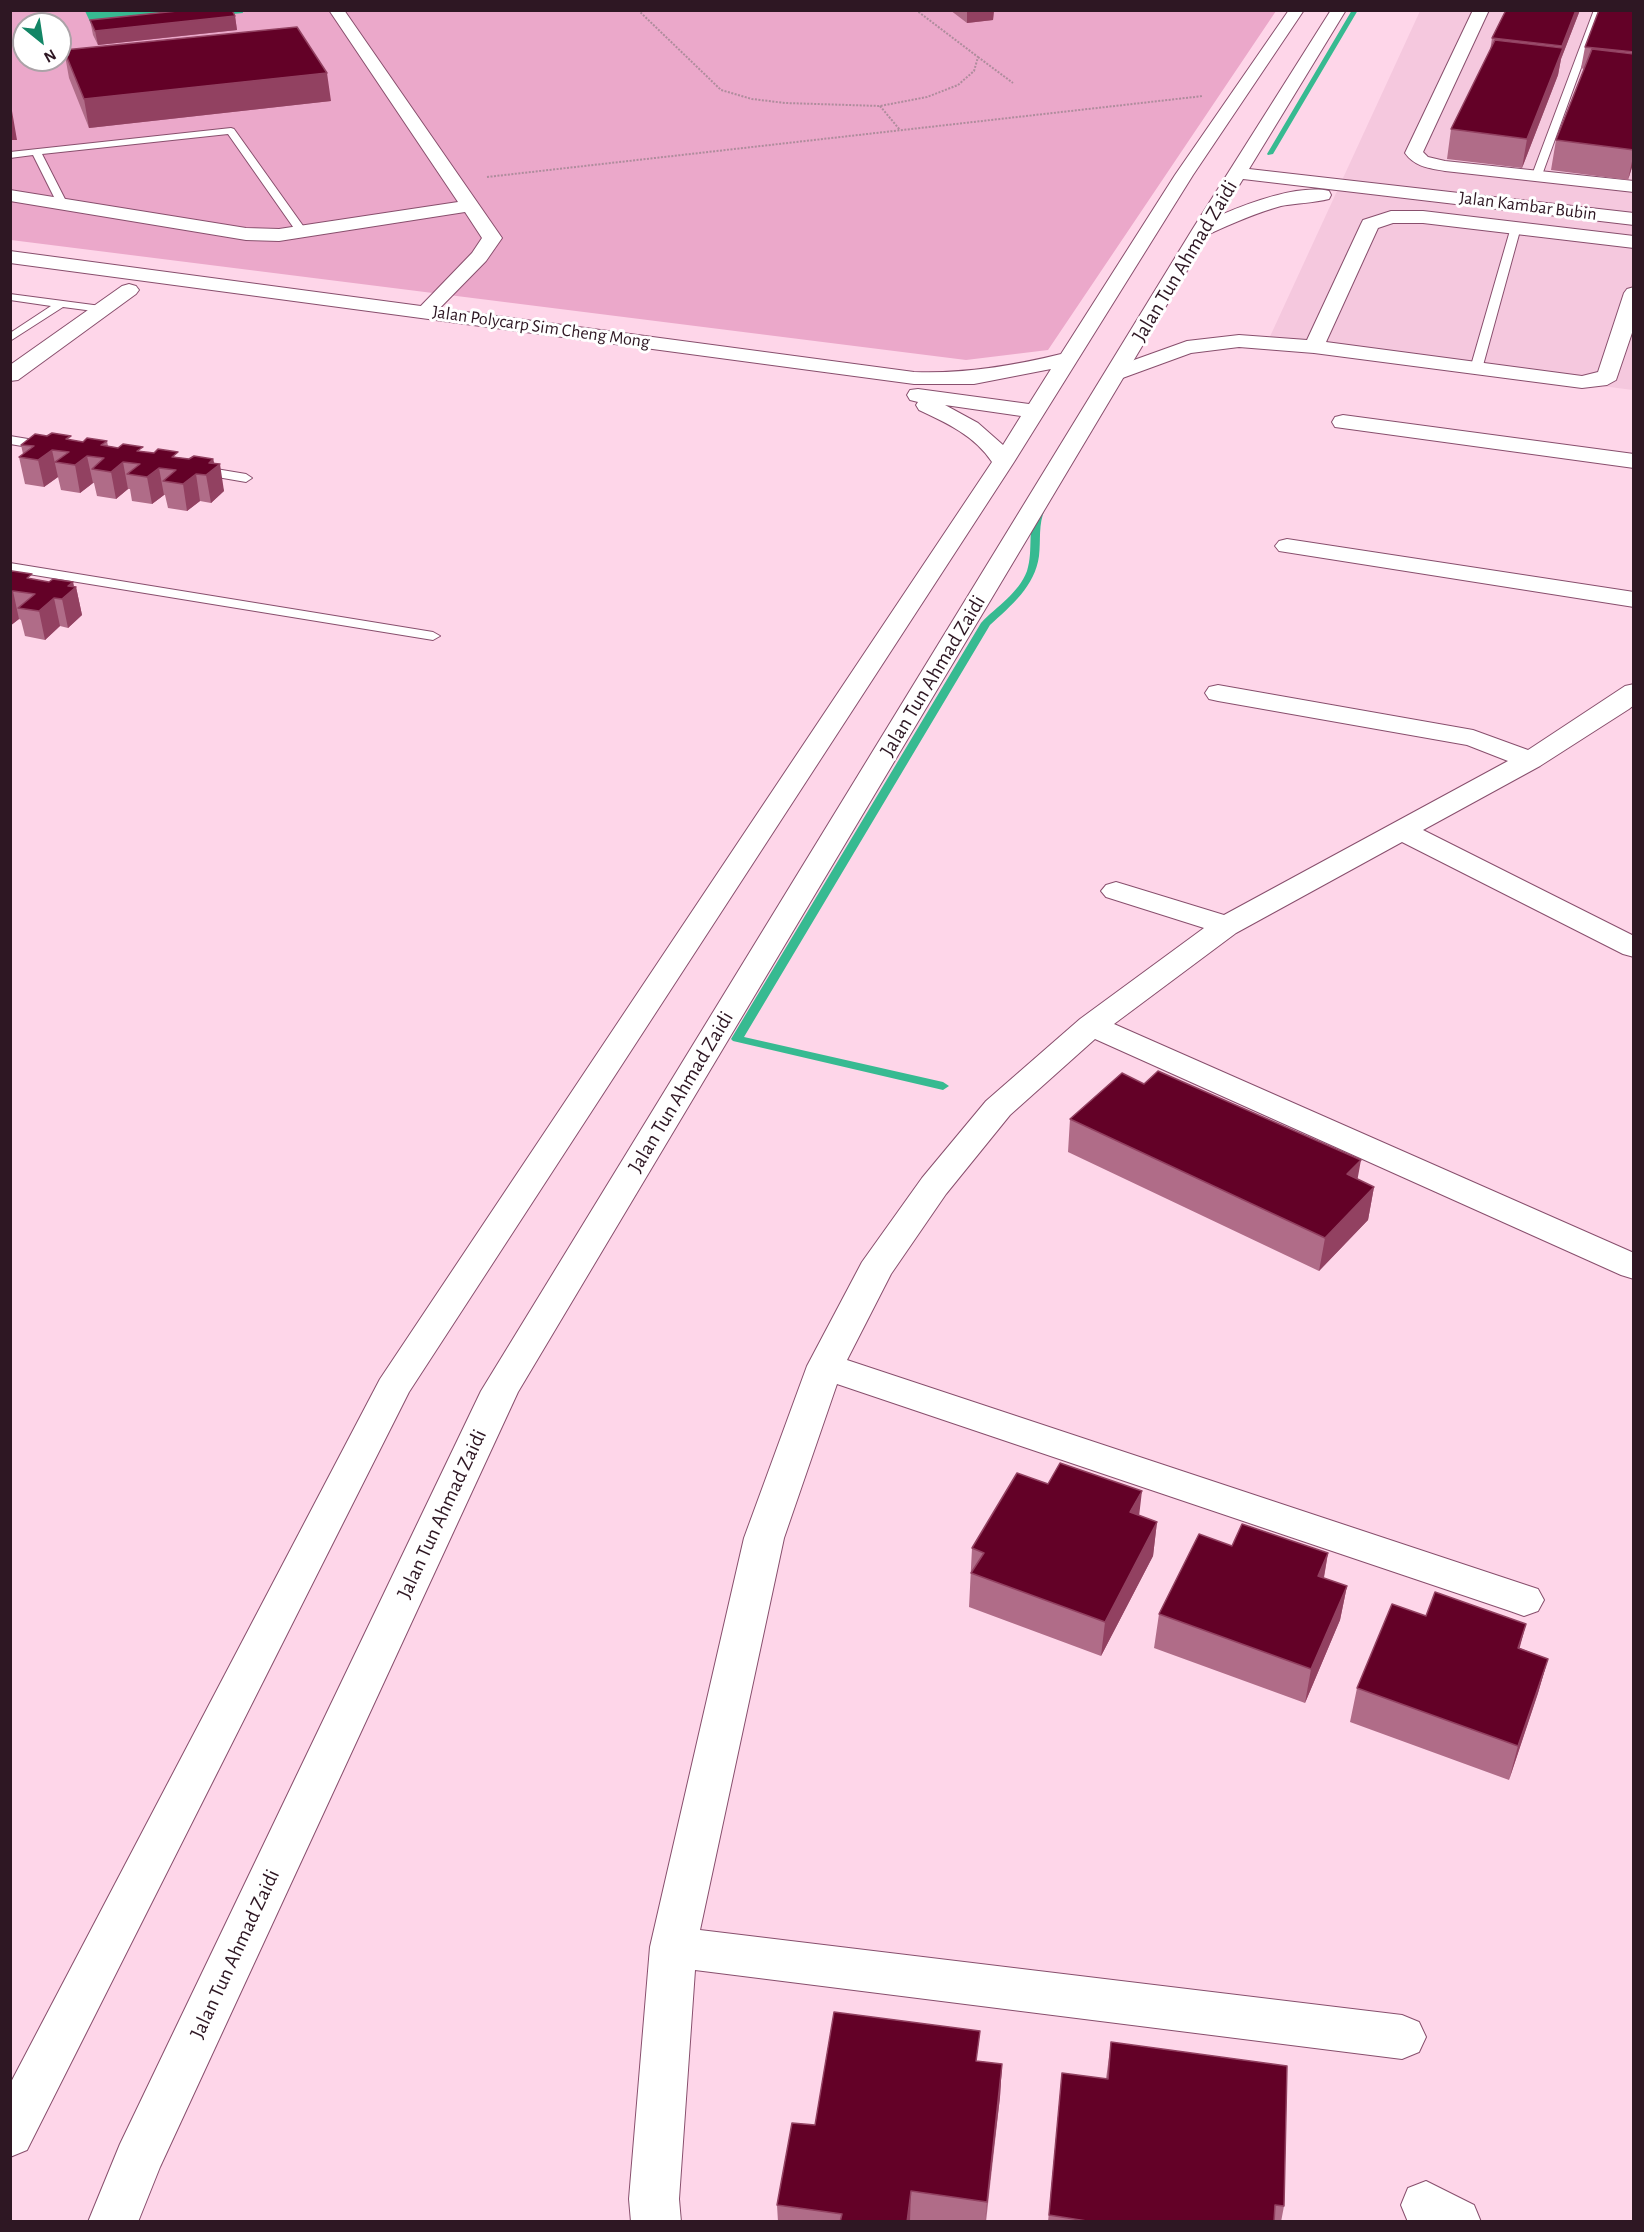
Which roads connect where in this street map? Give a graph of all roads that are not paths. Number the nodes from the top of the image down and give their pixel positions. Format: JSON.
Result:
{"nodes":[{"id":1,"x":336,"y":10,"type":"edge"},
{"id":2,"x":1297,"y":10,"type":"edge"},
{"id":3,"x":1340,"y":10,"type":"edge"},
{"id":4,"x":1481,"y":10,"type":"edge"},
{"id":5,"x":1598,"y":10,"type":"edge"},
{"id":6,"x":36,"y":152,"type":"junction"},
{"id":7,"x":10,"y":155,"type":"edge"},
{"id":8,"x":1238,"y":173,"type":"junction"},
{"id":9,"x":1537,"y":176,"type":"junction"},
{"id":10,"x":1634,"y":187,"type":"edge"},
{"id":11,"x":1423,"y":194,"type":"junction"},
{"id":12,"x":10,"y":195,"type":"edge"},
{"id":13,"x":63,"y":205,"type":"junction"},
{"id":14,"x":470,"y":206,"type":"junction"},
{"id":15,"x":1634,"y":219,"type":"edge"},
{"id":16,"x":1516,"y":227,"type":"junction"},
{"id":17,"x":1202,"y":230,"type":"junction"},
{"id":18,"x":302,"y":232,"type":"junction"},
{"id":19,"x":1634,"y":242,"type":"edge"},
{"id":20,"x":10,"y":257,"type":"edge"},
{"id":21,"x":10,"y":274,"type":"edge"},
{"id":22,"x":242,"y":288,"type":"junction"},
{"id":23,"x":129,"y":290,"type":"junction"},
{"id":24,"x":1634,"y":292,"type":"edge"},
{"id":25,"x":10,"y":297,"type":"edge"},
{"id":26,"x":61,"y":304,"type":"junction"},
{"id":27,"x":101,"y":309,"type":"junction"},
{"id":28,"x":426,"y":311,"type":"junction"},
{"id":29,"x":10,"y":338,"type":"edge"},
{"id":30,"x":559,"y":345,"type":"junction"},
{"id":31,"x":1314,"y":347,"type":"junction"},
{"id":32,"x":1070,"y":358,"type":"junction"},
{"id":33,"x":1476,"y":369,"type":"junction"},
{"id":34,"x":1117,"y":374,"type":"junction"},
{"id":35,"x":10,"y":375,"type":"edge"},
{"id":36,"x":868,"y":388,"type":"junction"},
{"id":37,"x":1035,"y":411,"type":"junction"},
{"id":38,"x":1343,"y":422,"type":"dead end"},
{"id":39,"x":10,"y":440,"type":"edge"},
{"id":40,"x":58,"y":448,"type":"edge"},
{"id":41,"x":1634,"y":461,"type":"edge"},
{"id":42,"x":1003,"y":462,"type":"junction"},
{"id":43,"x":188,"y":469,"type":"edge"},
{"id":44,"x":246,"y":478,"type":"dead end"},
{"id":45,"x":1287,"y":546,"type":"dead end"},
{"id":46,"x":10,"y":567,"type":"edge"},
{"id":47,"x":1634,"y":600,"type":"edge"},
{"id":48,"x":433,"y":636,"type":"dead end"},
{"id":49,"x":1218,"y":693,"type":"dead end"},
{"id":50,"x":1629,"y":701,"type":"edge"},
{"id":51,"x":1530,"y":760,"type":"junction"},
{"id":52,"x":1401,"y":830,"type":"junction"},
{"id":53,"x":1116,"y":891,"type":"dead end"},
{"id":54,"x":1225,"y":927,"type":"junction"},
{"id":55,"x":1634,"y":948,"type":"edge"},
{"id":56,"x":1091,"y":1026,"type":"junction"},
{"id":57,"x":1634,"y":1267,"type":"edge"},
{"id":58,"x":825,"y":1366,"type":"junction"},
{"id":59,"x":1524,"y":1600,"type":"dead end"},
{"id":60,"x":673,"y":1947,"type":"junction"},
{"id":61,"x":1402,"y":2037,"type":"dead end"},
{"id":62,"x":10,"y":2134,"type":"edge"},
{"id":63,"x":113,"y":2222,"type":"edge"},
{"id":64,"x":656,"y":2222,"type":"edge"}],
"edges":[{"from":1,"to":14,"type":"street"},
{"from":2,"to":32,"type":"street"},
{"from":3,"to":8,"type":"street","name":"Jalan Tun Ahmad Zaidi"},
{"from":4,"to":9,"type":"street"},
{"from":5,"to":9,"type":"lane"},
{"from":6,"to":7,"type":"lane"},
{"from":6,"to":13,"type":"lane"},
{"from":6,"to":18,"type":"lane"},
{"from":8,"to":11,"type":"street"},
{"from":8,"to":17,"type":"street","name":"Jalan Tun Ahmad Zaidi"},
{"from":9,"to":10,"type":"street"},
{"from":11,"to":15,"type":"street","name":"Jalan Kambar Bubin"},
{"from":11,"to":17,"type":"street"},
{"from":12,"to":13,"type":"street"},
{"from":13,"to":18,"type":"street"},
{"from":14,"to":18,"type":"street"},
{"from":14,"to":28,"type":"street"},
{"from":16,"to":19,"type":"street"},
{"from":16,"to":31,"type":"street"},
{"from":16,"to":33,"type":"lane"},
{"from":17,"to":34,"type":"street","name":"Jalan Tun Ahmad Zaidi"},
{"from":20,"to":22,"type":"street","name":"Jalan Polycarp Sim Cheng Mong"},
{"from":20,"to":23,"type":"street"},
{"from":21,"to":23,"type":"street","name":"Jalan Polycarp Sim Cheng Mong"},
{"from":22,"to":23,"type":"street"},
{"from":22,"to":28,"type":"street","name":"Jalan Polycarp Sim Cheng Mong"},
{"from":23,"to":27,"type":"street"},
{"from":23,"to":30,"type":"street","name":"Jalan Polycarp Sim Cheng Mong"},
{"from":24,"to":33,"type":"street"},
{"from":25,"to":26,"type":"lane"},
{"from":26,"to":27,"type":"lane"},
{"from":26,"to":29,"type":"lane"},
{"from":27,"to":35,"type":"street"},
{"from":28,"to":30,"type":"street"},
{"from":28,"to":32,"type":"street","name":"Jalan Polycarp Sim Cheng Mong"},
{"from":30,"to":36,"type":"street","name":"Jalan Polycarp Sim Cheng Mong"},
{"from":31,"to":33,"type":"street"},
{"from":31,"to":34,"type":"street"},
{"from":32,"to":37,"type":"street"},
{"from":34,"to":63,"type":"street","name":"Jalan Tun Ahmad Zaidi"},
{"from":36,"to":37,"type":"street","name":"Jalan Polycarp Sim Cheng Mong"},
{"from":36,"to":42,"type":"street"},
{"from":37,"to":42,"type":"street"},
{"from":38,"to":41,"type":"street"},
{"from":39,"to":40,"type":"lane"},
{"from":42,"to":62,"type":"street"},
{"from":43,"to":44,"type":"lane"},
{"from":45,"to":47,"type":"street"},
{"from":46,"to":48,"type":"lane"},
{"from":49,"to":51,"type":"street"},
{"from":50,"to":51,"type":"street"},
{"from":51,"to":52,"type":"street"},
{"from":52,"to":54,"type":"street"},
{"from":52,"to":55,"type":"street"},
{"from":53,"to":54,"type":"street"},
{"from":54,"to":56,"type":"street"},
{"from":56,"to":57,"type":"street"},
{"from":56,"to":58,"type":"street"},
{"from":58,"to":59,"type":"street"},
{"from":58,"to":60,"type":"street"},
{"from":60,"to":61,"type":"street"},
{"from":60,"to":64,"type":"street"}]}
